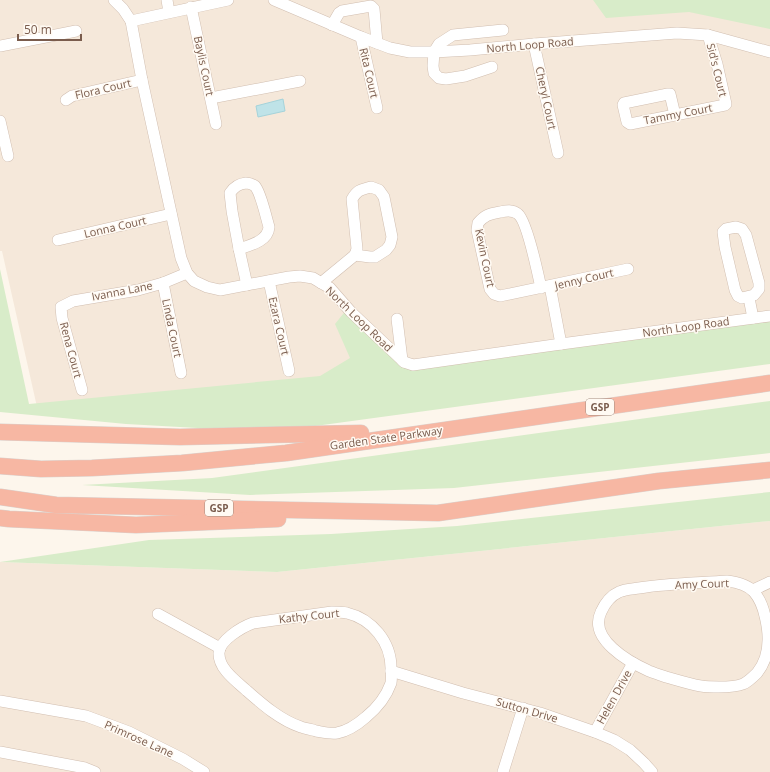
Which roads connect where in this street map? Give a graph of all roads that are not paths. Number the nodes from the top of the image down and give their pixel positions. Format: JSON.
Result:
{"nodes":[{"id":1,"x":114,"y":0,"type":"edge"},
{"id":2,"x":167,"y":0,"type":"edge"},
{"id":3,"x":228,"y":0,"type":"edge"},
{"id":4,"x":274,"y":0,"type":"edge"},
{"id":5,"x":191,"y":7,"type":"junction"},
{"id":6,"x":169,"y":12,"type":"junction"},
{"id":7,"x":131,"y":21,"type":"junction"},
{"id":8,"x":332,"y":25,"type":"junction"},
{"id":9,"x":76,"y":30,"type":"dead end"},
{"id":10,"x":503,"y":30,"type":"dead end"},
{"id":11,"x":708,"y":36,"type":"junction"},
{"id":12,"x":361,"y":37,"type":"junction"},
{"id":13,"x":377,"y":43,"type":"junction"},
{"id":14,"x":534,"y":44,"type":"junction"},
{"id":15,"x":0,"y":46,"type":"edge"},
{"id":16,"x":434,"y":52,"type":"junction"},
{"id":17,"x":770,"y":52,"type":"edge"},
{"id":18,"x":492,"y":67,"type":"dead end"},
{"id":19,"x":142,"y":80,"type":"junction"},
{"id":20,"x":300,"y":81,"type":"dead end"},
{"id":21,"x":211,"y":98,"type":"junction"},
{"id":22,"x":66,"y":100,"type":"dead end"},
{"id":23,"x":726,"y":104,"type":"joint"},
{"id":24,"x":377,"y":108,"type":"dead end"},
{"id":25,"x":675,"y":115,"type":"junction"},
{"id":26,"x":0,"y":121,"type":"edge"},
{"id":27,"x":216,"y":124,"type":"dead end"},
{"id":28,"x":558,"y":153,"type":"dead end"},
{"id":29,"x":8,"y":156,"type":"dead end"},
{"id":30,"x":171,"y":214,"type":"junction"},
{"id":31,"x":58,"y":240,"type":"dead end"},
{"id":32,"x":239,"y":250,"type":"junction"},
{"id":33,"x":355,"y":255,"type":"junction"},
{"id":34,"x":628,"y":269,"type":"dead end"},
{"id":35,"x":187,"y":273,"type":"junction"},
{"id":36,"x":269,"y":281,"type":"junction"},
{"id":37,"x":163,"y":283,"type":"junction"},
{"id":38,"x":321,"y":283,"type":"junction"},
{"id":39,"x":247,"y":285,"type":"junction"},
{"id":40,"x":546,"y":287,"type":"junction"},
{"id":41,"x":749,"y":298,"type":"junction"},
{"id":42,"x":61,"y":311,"type":"joint"},
{"id":43,"x":770,"y":316,"type":"edge"},
{"id":44,"x":753,"y":318,"type":"junction"},
{"id":45,"x":397,"y":319,"type":"dead end"},
{"id":46,"x":561,"y":344,"type":"junction"},
{"id":47,"x":404,"y":362,"type":"junction"},
{"id":48,"x":289,"y":371,"type":"dead end"},
{"id":49,"x":181,"y":373,"type":"dead end"},
{"id":50,"x":770,"y":383,"type":"edge"},
{"id":51,"x":82,"y":390,"type":"dead end"},
{"id":52,"x":430,"y":431,"type":"junction"},
{"id":53,"x":0,"y":432,"type":"edge"},
{"id":54,"x":0,"y":466,"type":"edge"},
{"id":55,"x":770,"y":470,"type":"edge"},
{"id":56,"x":0,"y":497,"type":"edge"},
{"id":57,"x":438,"y":512,"type":"junction"},
{"id":58,"x":0,"y":518,"type":"edge"},
{"id":59,"x":770,"y":582,"type":"edge"},
{"id":60,"x":753,"y":590,"type":"junction"},
{"id":61,"x":158,"y":614,"type":"dead end"},
{"id":62,"x":220,"y":648,"type":"junction"},
{"id":63,"x":633,"y":663,"type":"junction"},
{"id":64,"x":391,"y":671,"type":"junction"},
{"id":65,"x":0,"y":701,"type":"edge"},
{"id":66,"x":523,"y":708,"type":"junction"},
{"id":67,"x":595,"y":732,"type":"junction"},
{"id":68,"x":0,"y":752,"type":"edge"},
{"id":69,"x":95,"y":772,"type":"edge"},
{"id":70,"x":204,"y":772,"type":"edge"},
{"id":71,"x":503,"y":772,"type":"edge"},
{"id":72,"x":652,"y":772,"type":"edge"}],
"edges":[{"from":1,"to":7,"type":"street"},
{"from":2,"to":6,"type":"street"},
{"from":3,"to":5,"type":"street"},
{"from":4,"to":8,"type":"street","name":"North Loop Road"},
{"from":5,"to":6,"type":"street"},
{"from":5,"to":21,"type":"street","name":"Baylis Court"},
{"from":6,"to":7,"type":"street"},
{"from":7,"to":19,"type":"street"},
{"from":8,"to":12,"type":"street","name":"North Loop Road"},
{"from":8,"to":13,"type":"street"},
{"from":9,"to":15,"type":"street"},
{"from":10,"to":16,"type":"street"},
{"from":11,"to":14,"type":"street","name":"North Loop Road"},
{"from":11,"to":17,"type":"street","name":"North Loop Road"},
{"from":11,"to":23,"type":"street","name":"Sid's Court"},
{"from":12,"to":13,"type":"street","name":"North Loop Road"},
{"from":12,"to":24,"type":"street","name":"Rita Court"},
{"from":13,"to":16,"type":"street","name":"North Loop Road"},
{"from":14,"to":16,"type":"street","name":"North Loop Road"},
{"from":14,"to":28,"type":"street","name":"Cheryl Court"},
{"from":16,"to":18,"type":"street"},
{"from":19,"to":22,"type":"street","name":"Flora Court"},
{"from":19,"to":30,"type":"street"},
{"from":20,"to":21,"type":"street"},
{"from":21,"to":27,"type":"street","name":"Baylis Court"},
{"from":23,"to":25,"type":"street","name":"Tammy Court"},
{"from":25,"to":25,"type":"street","name":"Tammy Court"},
{"from":26,"to":29,"type":"street"},
{"from":30,"to":31,"type":"street","name":"Lonna Court"},
{"from":30,"to":35,"type":"street"},
{"from":32,"to":32,"type":"street"},
{"from":32,"to":39,"type":"street"},
{"from":33,"to":33,"type":"street"},
{"from":33,"to":38,"type":"street"},
{"from":34,"to":40,"type":"street","name":"Jenny Court"},
{"from":35,"to":37,"type":"street","name":"Ivanna Lane"},
{"from":35,"to":39,"type":"street","name":"North Loop Road"},
{"from":36,"to":38,"type":"street","name":"North Loop Road"},
{"from":36,"to":39,"type":"street","name":"North Loop Road"},
{"from":36,"to":48,"type":"street","name":"Ezara Court"},
{"from":37,"to":42,"type":"street","name":"Ivanna Lane"},
{"from":37,"to":49,"type":"street","name":"Linda Court"},
{"from":38,"to":47,"type":"street","name":"North Loop Road"},
{"from":40,"to":40,"type":"street","name":"Kevin Court"},
{"from":40,"to":46,"type":"street","name":"Jenny Court"},
{"from":41,"to":41,"type":"street"},
{"from":41,"to":44,"type":"street"},
{"from":42,"to":51,"type":"street","name":"Rena Court"},
{"from":43,"to":44,"type":"street","name":"North Loop Road"},
{"from":44,"to":46,"type":"street","name":"North Loop Road"},
{"from":45,"to":47,"type":"street"},
{"from":46,"to":47,"type":"street","name":"North Loop Road"},
{"from":50,"to":52,"type":"highway","name":"Garden State Parkway","number":"GSP"},
{"from":52,"to":53,"type":"highway"},
{"from":52,"to":54,"type":"highway","name":"Garden State Parkway","number":"GSP"},
{"from":55,"to":57,"type":"highway","number":"GSP"},
{"from":56,"to":57,"type":"highway","number":"GSP"},
{"from":57,"to":58,"type":"highway"},
{"from":59,"to":60,"type":"street"},
{"from":60,"to":63,"type":"street","name":"Amy Court"},
{"from":60,"to":63,"type":"street","name":"Amy Court"},
{"from":61,"to":62,"type":"street"},
{"from":62,"to":64,"type":"street","name":"Kathy Court"},
{"from":62,"to":64,"type":"street","name":"Kathy Court"},
{"from":63,"to":67,"type":"street","name":"Helen Drive"},
{"from":64,"to":66,"type":"street","name":"Sutton Drive"},
{"from":65,"to":70,"type":"street","name":"Primrose Lane"},
{"from":66,"to":67,"type":"street","name":"Sutton Drive"},
{"from":66,"to":71,"type":"street"},
{"from":67,"to":72,"type":"street","name":"Sutton Drive"},
{"from":68,"to":69,"type":"street"}]}
